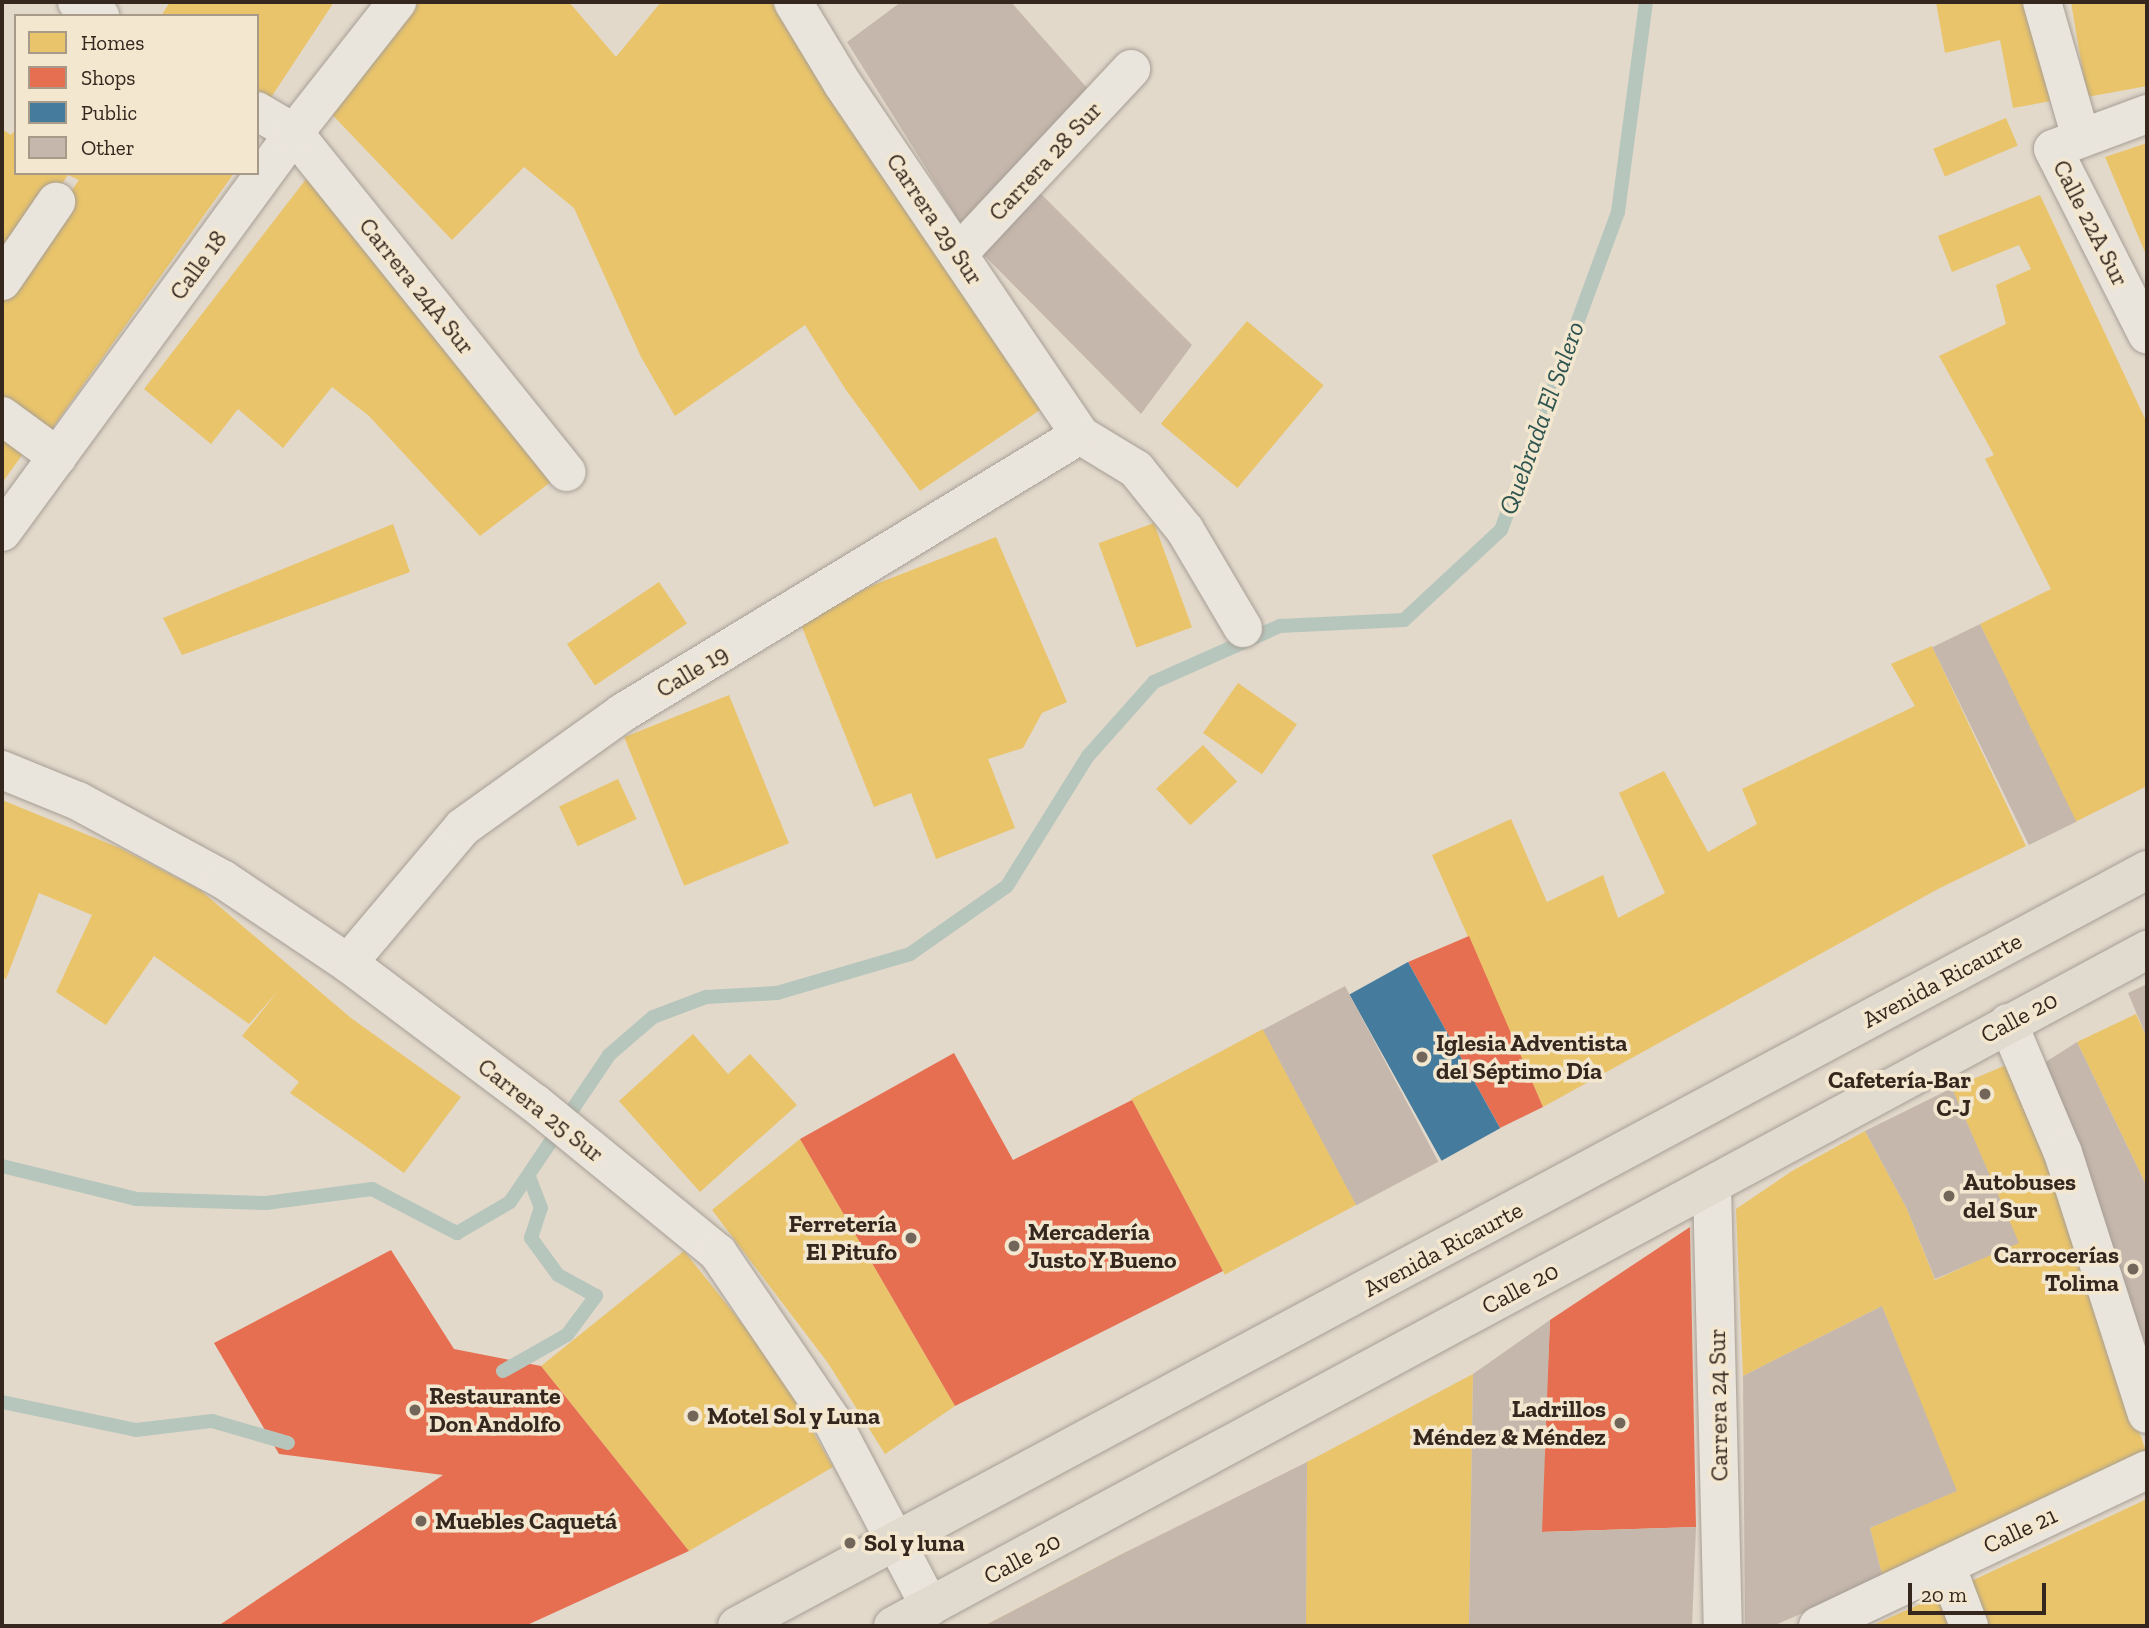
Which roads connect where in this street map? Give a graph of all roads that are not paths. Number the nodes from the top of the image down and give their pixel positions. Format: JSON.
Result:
{"nodes":[{"id":1,"x":77,"y":2,"type":"edge"},
{"id":2,"x":397,"y":2,"type":"edge"},
{"id":3,"x":793,"y":2,"type":"edge"},
{"id":4,"x":2042,"y":2,"type":"edge"},
{"id":5,"x":97,"y":14,"type":"edge"},
{"id":6,"x":1131,"y":69,"type":"dead end"},
{"id":7,"x":259,"y":112,"type":"edge"},
{"id":8,"x":2147,"y":114,"type":"edge"},
{"id":9,"x":294,"y":133,"type":"junction"},
{"id":10,"x":2067,"y":144,"type":"junction"},
{"id":11,"x":55,"y":202,"type":"dead end"},
{"id":12,"x":959,"y":253,"type":"junction"},
{"id":13,"x":2,"y":281,"type":"edge"},
{"id":14,"x":2147,"y":334,"type":"edge"},
{"id":15,"x":2,"y":416,"type":"edge"},
{"id":16,"x":1080,"y":435,"type":"junction"},
{"id":17,"x":58,"y":457,"type":"junction"},
{"id":18,"x":567,"y":472,"type":"dead end"},
{"id":19,"x":2,"y":532,"type":"edge"},
{"id":20,"x":1243,"y":628,"type":"dead end"},
{"id":21,"x":2,"y":770,"type":"edge"},
{"id":22,"x":2147,"y":870,"type":"edge"},
{"id":23,"x":2147,"y":950,"type":"edge"},
{"id":24,"x":348,"y":963,"type":"junction"},
{"id":25,"x":2008,"y":1023,"type":"junction"},
{"id":26,"x":1712,"y":1185,"type":"junction"},
{"id":27,"x":2147,"y":1414,"type":"edge"},
{"id":28,"x":2147,"y":1470,"type":"edge"},
{"id":29,"x":899,"y":1543,"type":"junction"},
{"id":30,"x":1946,"y":1566,"type":"junction"},
{"id":31,"x":930,"y":1607,"type":"junction"},
{"id":32,"x":737,"y":1626,"type":"edge"},
{"id":33,"x":894,"y":1626,"type":"edge"},
{"id":34,"x":1723,"y":1626,"type":"edge"},
{"id":35,"x":1818,"y":1626,"type":"edge"},
{"id":36,"x":1969,"y":1626,"type":"edge"}],
"edges":[{"from":1,"to":5,"type":"street"},
{"from":2,"to":9,"type":"street","name":"Calle 18"},
{"from":3,"to":12,"type":"street","name":"Carrera 29 Sur"},
{"from":4,"to":10,"type":"street","name":"Calle 22A Sur"},
{"from":6,"to":12,"type":"street","name":"Carrera 28 Sur"},
{"from":7,"to":9,"type":"street","name":"Carrera 24A Sur"},
{"from":8,"to":10,"type":"street"},
{"from":9,"to":17,"type":"street","name":"Calle 18"},
{"from":9,"to":18,"type":"street","name":"Carrera 24A Sur"},
{"from":10,"to":14,"type":"street","name":"Calle 22A Sur"},
{"from":11,"to":13,"type":"street"},
{"from":12,"to":16,"type":"street","name":"Carrera 29 Sur"},
{"from":15,"to":17,"type":"street"},
{"from":16,"to":20,"type":"street"},
{"from":16,"to":24,"type":"street","name":"Calle 19"},
{"from":17,"to":19,"type":"street","name":"Calle 18"},
{"from":21,"to":24,"type":"street","name":"Carrera 25 Sur"},
{"from":22,"to":29,"type":"main road","name":"Avenida Ricaurte"},
{"from":23,"to":25,"type":"main road","name":"Calle 20"},
{"from":24,"to":29,"type":"street","name":"Carrera 25 Sur"},
{"from":25,"to":26,"type":"main road","name":"Calle 20"},
{"from":25,"to":27,"type":"street"},
{"from":26,"to":31,"type":"main road","name":"Calle 20"},
{"from":26,"to":34,"type":"street","name":"Carrera 24 Sur"},
{"from":28,"to":30,"type":"street","name":"Calle 21"},
{"from":29,"to":31,"type":"street","name":"Carrera 25 Sur"},
{"from":29,"to":32,"type":"main road","name":"Avenida Ricaurte"},
{"from":30,"to":35,"type":"street","name":"Calle 21"},
{"from":30,"to":36,"type":"street"},
{"from":31,"to":33,"type":"main road","name":"Calle 20"}]}
